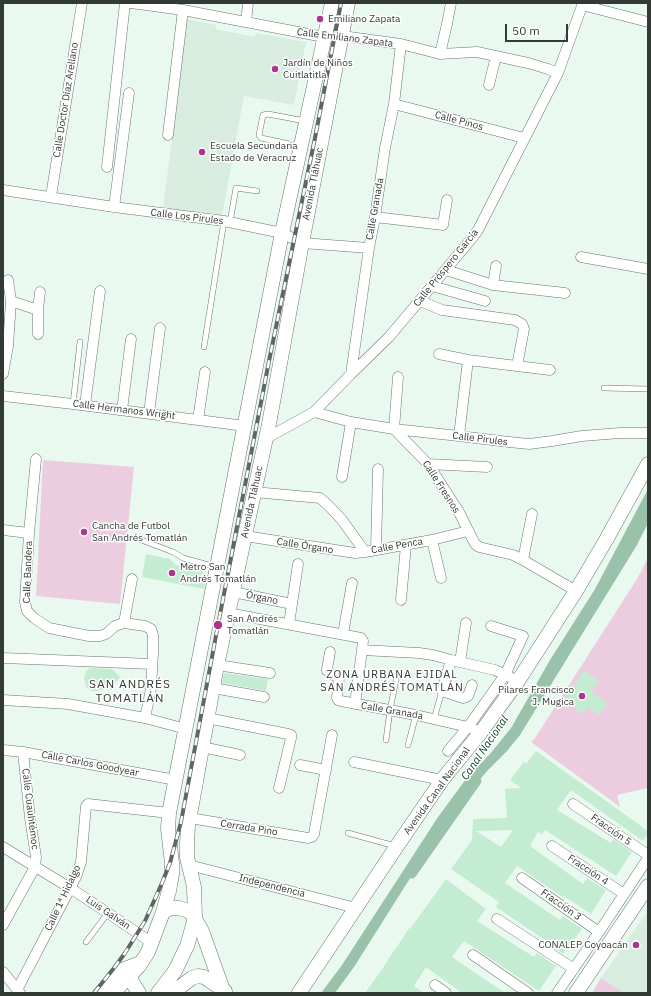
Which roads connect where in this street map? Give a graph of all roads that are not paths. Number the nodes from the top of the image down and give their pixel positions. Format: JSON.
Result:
{"nodes":[{"id":1,"x":82,"y":3,"type":"edge"},
{"id":2,"x":125,"y":3,"type":"edge"},
{"id":3,"x":132,"y":3,"type":"edge"},
{"id":4,"x":248,"y":3,"type":"edge"},
{"id":5,"x":332,"y":3,"type":"edge"},
{"id":6,"x":348,"y":3,"type":"edge"},
{"id":7,"x":450,"y":3,"type":"edge"},
{"id":8,"x":582,"y":4,"type":"edge"},
{"id":9,"x":183,"y":10,"type":"junction"},
{"id":10,"x":246,"y":22,"type":"junction"},
{"id":11,"x":648,"y":22,"type":"edge"},
{"id":12,"x":342,"y":36,"type":"junction"},
{"id":13,"x":324,"y":37,"type":"junction"},
{"id":14,"x":401,"y":44,"type":"junction"},
{"id":15,"x":440,"y":54,"type":"junction"},
{"id":16,"x":496,"y":56,"type":"junction"},
{"id":17,"x":558,"y":73,"type":"junction"},
{"id":18,"x":489,"y":85,"type":"dead end"},
{"id":19,"x":129,"y":92,"type":"dead end"},
{"id":20,"x":394,"y":104,"type":"junction"},
{"id":21,"x":306,"y":121,"type":"junction"},
{"id":22,"x":168,"y":135,"type":"dead end"},
{"id":23,"x":524,"y":138,"type":"junction"},
{"id":24,"x":300,"y":146,"type":"junction"},
{"id":25,"x":107,"y":167,"type":"dead end"},
{"id":26,"x":3,"y":190,"type":"edge"},
{"id":27,"x":257,"y":191,"type":"dead end"},
{"id":28,"x":51,"y":196,"type":"junction"},
{"id":29,"x":447,"y":200,"type":"dead end"},
{"id":30,"x":114,"y":207,"type":"junction"},
{"id":31,"x":375,"y":217,"type":"junction"},
{"id":32,"x":227,"y":222,"type":"junction"},
{"id":33,"x":282,"y":232,"type":"junction"},
{"id":34,"x":302,"y":242,"type":"junction"},
{"id":35,"x":369,"y":248,"type":"junction"},
{"id":36,"x":581,"y":257,"type":"dead end"},
{"id":37,"x":496,"y":266,"type":"dead end"},
{"id":38,"x":648,"y":269,"type":"edge"},
{"id":39,"x":446,"y":270,"type":"junction"},
{"id":40,"x":8,"y":280,"type":"dead end"},
{"id":41,"x":493,"y":285,"type":"junction"},
{"id":42,"x":432,"y":286,"type":"junction"},
{"id":43,"x":100,"y":291,"type":"dead end"},
{"id":44,"x":40,"y":292,"type":"dead end"},
{"id":45,"x":565,"y":293,"type":"dead end"},
{"id":46,"x":11,"y":301,"type":"junction"},
{"id":47,"x":420,"y":301,"type":"junction"},
{"id":48,"x":485,"y":301,"type":"dead end"},
{"id":49,"x":38,"y":310,"type":"junction"},
{"id":50,"x":160,"y":328,"type":"dead end"},
{"id":51,"x":38,"y":334,"type":"dead end"},
{"id":52,"x":130,"y":339,"type":"dead end"},
{"id":53,"x":80,"y":342,"type":"dead end"},
{"id":54,"x":204,"y":347,"type":"dead end"},
{"id":55,"x":439,"y":354,"type":"dead end"},
{"id":56,"x":468,"y":360,"type":"junction"},
{"id":57,"x":517,"y":366,"type":"junction"},
{"id":58,"x":550,"y":370,"type":"dead end"},
{"id":59,"x":204,"y":372,"type":"dead end"},
{"id":60,"x":3,"y":374,"type":"edge"},
{"id":61,"x":351,"y":374,"type":"junction"},
{"id":62,"x":398,"y":377,"type":"dead end"},
{"id":63,"x":604,"y":388,"type":"dead end"},
{"id":64,"x":648,"y":389,"type":"edge"},
{"id":65,"x":3,"y":396,"type":"edge"},
{"id":66,"x":73,"y":404,"type":"junction"},
{"id":67,"x":85,"y":405,"type":"junction"},
{"id":68,"x":122,"y":410,"type":"junction"},
{"id":69,"x":314,"y":412,"type":"junction"},
{"id":70,"x":149,"y":414,"type":"junction"},
{"id":71,"x":198,"y":420,"type":"junction"},
{"id":72,"x":351,"y":422,"type":"junction"},
{"id":73,"x":245,"y":426,"type":"junction"},
{"id":74,"x":394,"y":429,"type":"junction"},
{"id":75,"x":648,"y":433,"type":"edge"},
{"id":76,"x":459,"y":436,"type":"junction"},
{"id":77,"x":265,"y":439,"type":"junction"},
{"id":78,"x":36,"y":458,"type":"dead end"},
{"id":79,"x":428,"y":464,"type":"junction"},
{"id":80,"x":648,"y":464,"type":"edge"},
{"id":81,"x":487,"y":467,"type":"dead end"},
{"id":82,"x":378,"y":469,"type":"dead end"},
{"id":83,"x":342,"y":477,"type":"dead end"},
{"id":84,"x":254,"y":492,"type":"junction"},
{"id":85,"x":229,"y":508,"type":"junction"},
{"id":86,"x":250,"y":511,"type":"junction"},
{"id":87,"x":532,"y":514,"type":"dead end"},
{"id":88,"x":3,"y":530,"type":"edge"},
{"id":89,"x":468,"y":531,"type":"junction"},
{"id":90,"x":29,"y":533,"type":"junction"},
{"id":91,"x":245,"y":536,"type":"junction"},
{"id":92,"x":139,"y":539,"type":"dead end"},
{"id":93,"x":432,"y":540,"type":"junction"},
{"id":94,"x":406,"y":544,"type":"junction"},
{"id":95,"x":376,"y":550,"type":"junction"},
{"id":96,"x":365,"y":552,"type":"junction"},
{"id":97,"x":523,"y":560,"type":"junction"},
{"id":98,"x":298,"y":564,"type":"dead end"},
{"id":99,"x":218,"y":567,"type":"junction"},
{"id":100,"x":441,"y":578,"type":"dead end"},
{"id":101,"x":132,"y":579,"type":"dead end"},
{"id":102,"x":352,"y":583,"type":"dead end"},
{"id":103,"x":576,"y":591,"type":"junction"},
{"id":104,"x":233,"y":592,"type":"junction"},
{"id":105,"x":401,"y":600,"type":"dead end"},
{"id":106,"x":292,"y":604,"type":"junction"},
{"id":107,"x":228,"y":613,"type":"junction"},
{"id":108,"x":124,"y":623,"type":"junction"},
{"id":109,"x":466,"y":623,"type":"dead end"},
{"id":110,"x":289,"y":624,"type":"junction"},
{"id":111,"x":491,"y":626,"type":"dead end"},
{"id":112,"x":342,"y":634,"type":"junction"},
{"id":113,"x":362,"y":650,"type":"junction"},
{"id":114,"x":330,"y":652,"type":"dead end"},
{"id":115,"x":3,"y":658,"type":"edge"},
{"id":116,"x":455,"y":661,"type":"junction"},
{"id":117,"x":152,"y":664,"type":"junction"},
{"id":118,"x":217,"y":665,"type":"junction"},
{"id":119,"x":270,"y":673,"type":"dead end"},
{"id":120,"x":505,"y":675,"type":"junction"},
{"id":121,"x":396,"y":680,"type":"dead end"},
{"id":122,"x":518,"y":681,"type":"junction"},
{"id":123,"x":472,"y":685,"type":"dead end"},
{"id":124,"x":213,"y":688,"type":"junction"},
{"id":125,"x":442,"y":691,"type":"junction"},
{"id":126,"x":264,"y":697,"type":"dead end"},
{"id":127,"x":3,"y":700,"type":"edge"},
{"id":128,"x":355,"y":704,"type":"junction"},
{"id":129,"x":390,"y":710,"type":"junction"},
{"id":130,"x":416,"y":715,"type":"junction"},
{"id":131,"x":146,"y":718,"type":"junction"},
{"id":132,"x":207,"y":718,"type":"junction"},
{"id":133,"x":434,"y":719,"type":"junction"},
{"id":134,"x":186,"y":729,"type":"junction"},
{"id":135,"x":475,"y":729,"type":"junction"},
{"id":136,"x":332,"y":736,"type":"dead end"},
{"id":137,"x":386,"y":740,"type":"dead end"},
{"id":138,"x":408,"y":745,"type":"dead end"},
{"id":139,"x":202,"y":748,"type":"junction"},
{"id":140,"x":3,"y":750,"type":"edge"},
{"id":141,"x":448,"y":751,"type":"dead end"},
{"id":142,"x":23,"y":752,"type":"junction"},
{"id":143,"x":240,"y":755,"type":"dead end"},
{"id":144,"x":354,"y":762,"type":"dead end"},
{"id":145,"x":300,"y":765,"type":"dead end"},
{"id":146,"x":326,"y":770,"type":"junction"},
{"id":147,"x":176,"y":780,"type":"junction"},
{"id":148,"x":442,"y":780,"type":"junction"},
{"id":149,"x":279,"y":788,"type":"dead end"},
{"id":150,"x":573,"y":804,"type":"dead end"},
{"id":151,"x":169,"y":813,"type":"junction"},
{"id":152,"x":190,"y":818,"type":"junction"},
{"id":153,"x":348,"y":833,"type":"dead end"},
{"id":154,"x":397,"y":846,"type":"junction"},
{"id":155,"x":552,"y":846,"type":"dead end"},
{"id":156,"x":3,"y":847,"type":"edge"},
{"id":157,"x":648,"y":857,"type":"edge"},
{"id":158,"x":189,"y":865,"type":"junction"},
{"id":159,"x":35,"y":866,"type":"junction"},
{"id":160,"x":522,"y":878,"type":"dead end"},
{"id":161,"x":648,"y":886,"type":"edge"},
{"id":162,"x":70,"y":888,"type":"junction"},
{"id":163,"x":624,"y":894,"type":"junction"},
{"id":164,"x":356,"y":908,"type":"junction"},
{"id":165,"x":164,"y":912,"type":"junction"},
{"id":166,"x":108,"y":913,"type":"junction"},
{"id":167,"x":195,"y":918,"type":"junction"},
{"id":168,"x":497,"y":919,"type":"dead end"},
{"id":169,"x":3,"y":925,"type":"edge"},
{"id":170,"x":599,"y":932,"type":"junction"},
{"id":171,"x":86,"y":942,"type":"dead end"},
{"id":172,"x":152,"y":943,"type":"junction"},
{"id":173,"x":473,"y":955,"type":"dead end"},
{"id":174,"x":143,"y":960,"type":"junction"},
{"id":175,"x":574,"y":969,"type":"junction"},
{"id":176,"x":3,"y":972,"type":"edge"},
{"id":177,"x":129,"y":977,"type":"junction"},
{"id":178,"x":435,"y":985,"type":"dead end"},
{"id":179,"x":19,"y":991,"type":"edge"},
{"id":180,"x":225,"y":991,"type":"edge"},
{"id":181,"x":98,"y":993,"type":"edge"},
{"id":182,"x":113,"y":993,"type":"edge"},
{"id":183,"x":139,"y":993,"type":"edge"},
{"id":184,"x":158,"y":993,"type":"edge"},
{"id":185,"x":169,"y":993,"type":"edge"},
{"id":186,"x":299,"y":993,"type":"edge"},
{"id":187,"x":446,"y":993,"type":"edge"},
{"id":188,"x":528,"y":993,"type":"edge"},
{"id":189,"x":557,"y":993,"type":"edge"},
{"id":190,"x":576,"y":993,"type":"edge"}],
"edges":[{"from":1,"to":28,"type":"street","name":"Calle Doctor Díaz Arellano"},
{"from":2,"to":25,"type":"street"},
{"from":3,"to":9,"type":"street","name":"Calle Emiliano Zapata"},
{"from":4,"to":10,"type":"street"},
{"from":5,"to":13,"type":"main road","name":"Avenida Tláhuac"},
{"from":6,"to":12,"type":"main road","name":"Avenida Tláhuac"},
{"from":7,"to":15,"type":"street"},
{"from":8,"to":11,"type":"street"},
{"from":8,"to":17,"type":"street","name":"Calle Próspero García"},
{"from":9,"to":10,"type":"street","name":"Calle Emiliano Zapata"},
{"from":9,"to":22,"type":"street"},
{"from":10,"to":13,"type":"street","name":"Calle Emiliano Zapata"},
{"from":12,"to":13,"type":"street","name":"Calle Emiliano Zapata"},
{"from":12,"to":14,"type":"street","name":"Calle Emiliano Zapata"},
{"from":12,"to":34,"type":"main road","name":"Avenida Tláhuac"},
{"from":13,"to":21,"type":"main road","name":"Avenida Tláhuac"},
{"from":14,"to":15,"type":"street","name":"Calle Emiliano Zapata"},
{"from":14,"to":20,"type":"street","name":"Calle Granada"},
{"from":15,"to":16,"type":"street","name":"Calle Emiliano Zapata"},
{"from":16,"to":17,"type":"street","name":"Calle Emiliano Zapata"},
{"from":16,"to":18,"type":"street"},
{"from":17,"to":23,"type":"street","name":"Calle Próspero García"},
{"from":19,"to":30,"type":"street"},
{"from":20,"to":23,"type":"street","name":"Calle Pinos"},
{"from":20,"to":31,"type":"street","name":"Calle Granada"},
{"from":21,"to":24,"type":"main road","name":"Avenida Tláhuac"},
{"from":21,"to":24,"type":"lane"},
{"from":23,"to":39,"type":"street","name":"Calle Próspero García"},
{"from":24,"to":33,"type":"main road","name":"Avenida Tláhuac"},
{"from":26,"to":28,"type":"street","name":"Calle Los Pirules"},
{"from":27,"to":32,"type":"lane"},
{"from":28,"to":30,"type":"street","name":"Calle Los Pirules"},
{"from":29,"to":31,"type":"street"},
{"from":30,"to":32,"type":"street","name":"Calle Los Pirules"},
{"from":31,"to":35,"type":"street","name":"Calle Granada"},
{"from":32,"to":33,"type":"street","name":"Calle Los Pirules"},
{"from":32,"to":54,"type":"lane"},
{"from":33,"to":34,"type":"street","name":"Calle Los Pirules"},
{"from":33,"to":73,"type":"main road","name":"Avenida Tláhuac"},
{"from":34,"to":35,"type":"street","name":"Calle Los Pirules"},
{"from":34,"to":77,"type":"main road","name":"Avenida Tláhuac"},
{"from":35,"to":61,"type":"street","name":"Calle Granada"},
{"from":36,"to":38,"type":"street"},
{"from":37,"to":41,"type":"street"},
{"from":39,"to":41,"type":"street"},
{"from":39,"to":42,"type":"street","name":"Calle Próspero García"},
{"from":40,"to":46,"type":"street"},
{"from":41,"to":45,"type":"street"},
{"from":42,"to":47,"type":"street","name":"Calle Próspero García"},
{"from":42,"to":48,"type":"street"},
{"from":43,"to":67,"type":"street"},
{"from":44,"to":49,"type":"street"},
{"from":46,"to":49,"type":"street"},
{"from":46,"to":60,"type":"street"},
{"from":47,"to":57,"type":"street"},
{"from":47,"to":61,"type":"street","name":"Calle Próspero García"},
{"from":49,"to":51,"type":"street"},
{"from":50,"to":70,"type":"street"},
{"from":52,"to":68,"type":"street"},
{"from":53,"to":66,"type":"lane"},
{"from":55,"to":56,"type":"street"},
{"from":56,"to":57,"type":"street"},
{"from":56,"to":76,"type":"street"},
{"from":57,"to":58,"type":"street"},
{"from":59,"to":71,"type":"street"},
{"from":61,"to":69,"type":"street","name":"Calle Próspero García"},
{"from":62,"to":74,"type":"street"},
{"from":63,"to":64,"type":"lane"},
{"from":65,"to":66,"type":"street","name":"Calle Hermanos Wright"},
{"from":66,"to":67,"type":"street","name":"Calle Hermanos Wright"},
{"from":67,"to":68,"type":"street","name":"Calle Hermanos Wright"},
{"from":68,"to":70,"type":"street","name":"Calle Hermanos Wright"},
{"from":69,"to":72,"type":"street","name":"Calle Pirules"},
{"from":69,"to":77,"type":"street","name":"Calle Próspero García"},
{"from":70,"to":71,"type":"street","name":"Calle Hermanos Wright"},
{"from":71,"to":73,"type":"street","name":"Calle Hermanos Wright"},
{"from":72,"to":74,"type":"street","name":"Calle Pirules"},
{"from":72,"to":83,"type":"street"},
{"from":73,"to":85,"type":"main road","name":"Avenida Tláhuac"},
{"from":74,"to":76,"type":"street","name":"Calle Pirules"},
{"from":74,"to":79,"type":"street","name":"Calle Fresnos"},
{"from":75,"to":76,"type":"street","name":"Calle Pirules"},
{"from":77,"to":84,"type":"main road","name":"Avenida Tláhuac"},
{"from":78,"to":90,"type":"street","name":"Calle Bandera"},
{"from":79,"to":81,"type":"street"},
{"from":79,"to":89,"type":"street","name":"Calle Fresnos"},
{"from":80,"to":103,"type":"main road","name":"Avenida Canal Nacional"},
{"from":82,"to":95,"type":"street"},
{"from":84,"to":86,"type":"main road","name":"Avenida Tláhuac"},
{"from":84,"to":96,"type":"street","name":"Calle Penca"},
{"from":85,"to":86,"type":"main road"},
{"from":85,"to":99,"type":"main road","name":"Avenida Tláhuac"},
{"from":86,"to":91,"type":"main road","name":"Avenida Tláhuac"},
{"from":87,"to":97,"type":"street"},
{"from":88,"to":90,"type":"street"},
{"from":89,"to":93,"type":"street","name":"Calle Penca"},
{"from":89,"to":97,"type":"street","name":"Calle Fresnos"},
{"from":90,"to":108,"type":"street","name":"Calle Bandera"},
{"from":91,"to":96,"type":"street","name":"Calle Órgano"},
{"from":91,"to":104,"type":"main road","name":"Avenida Tláhuac"},
{"from":92,"to":99,"type":"lane"},
{"from":93,"to":94,"type":"street","name":"Calle Penca"},
{"from":93,"to":100,"type":"street"},
{"from":94,"to":95,"type":"street","name":"Calle Penca"},
{"from":94,"to":105,"type":"street"},
{"from":95,"to":96,"type":"street","name":"Calle Penca"},
{"from":97,"to":103,"type":"street","name":"Calle Fresnos"},
{"from":98,"to":106,"type":"street"},
{"from":99,"to":134,"type":"main road","name":"Avenida Tláhuac"},
{"from":101,"to":108,"type":"street"},
{"from":102,"to":112,"type":"street"},
{"from":103,"to":122,"type":"main road","name":"Avenida Canal Nacional"},
{"from":104,"to":106,"type":"street","name":"Órgano"},
{"from":104,"to":107,"type":"main road","name":"Avenida Tláhuac"},
{"from":106,"to":110,"type":"street"},
{"from":107,"to":110,"type":"street"},
{"from":107,"to":118,"type":"main road","name":"Avenida Tláhuac"},
{"from":108,"to":117,"type":"street"},
{"from":109,"to":116,"type":"street"},
{"from":110,"to":112,"type":"street"},
{"from":111,"to":120,"type":"street"},
{"from":112,"to":113,"type":"street"},
{"from":113,"to":116,"type":"street"},
{"from":113,"to":128,"type":"street","name":"Calle Granada"},
{"from":114,"to":128,"type":"street"},
{"from":115,"to":117,"type":"street"},
{"from":116,"to":120,"type":"street"},
{"from":116,"to":125,"type":"street"},
{"from":117,"to":131,"type":"street"},
{"from":118,"to":119,"type":"street"},
{"from":118,"to":124,"type":"main road","name":"Avenida Tláhuac"},
{"from":120,"to":122,"type":"street"},
{"from":120,"to":135,"type":"street"},
{"from":121,"to":129,"type":"lane"},
{"from":122,"to":135,"type":"main road","name":"Avenida Canal Nacional"},
{"from":123,"to":125,"type":"street"},
{"from":124,"to":126,"type":"street"},
{"from":124,"to":132,"type":"main road","name":"Avenida Tláhuac"},
{"from":125,"to":133,"type":"lane"},
{"from":127,"to":131,"type":"street"},
{"from":128,"to":129,"type":"street","name":"Calle Granada"},
{"from":129,"to":130,"type":"street","name":"Calle Granada"},
{"from":129,"to":137,"type":"lane"},
{"from":130,"to":133,"type":"street","name":"Calle Granada"},
{"from":130,"to":138,"type":"lane"},
{"from":131,"to":134,"type":"street"},
{"from":132,"to":139,"type":"main road","name":"Avenida Tláhuac"},
{"from":132,"to":149,"type":"street"},
{"from":133,"to":135,"type":"street","name":"Calle Granada"},
{"from":134,"to":147,"type":"main road","name":"Avenida Tláhuac"},
{"from":135,"to":141,"type":"street"},
{"from":135,"to":148,"type":"main road","name":"Avenida Canal Nacional"},
{"from":136,"to":146,"type":"street"},
{"from":139,"to":143,"type":"street"},
{"from":139,"to":152,"type":"main road","name":"Avenida Tláhuac"},
{"from":140,"to":142,"type":"street","name":"Calle Carlos Goodyear"},
{"from":142,"to":147,"type":"street","name":"Calle Carlos Goodyear"},
{"from":142,"to":159,"type":"street","name":"Calle Cuauhtémoc"},
{"from":144,"to":148,"type":"street"},
{"from":145,"to":146,"type":"street"},
{"from":146,"to":152,"type":"street","name":"Cerrada Pino"},
{"from":147,"to":151,"type":"main road","name":"Avenida Tláhuac"},
{"from":148,"to":154,"type":"main road","name":"Avenida Canal Nacional"},
{"from":150,"to":157,"type":"street","name":"Fracción 5"},
{"from":151,"to":162,"type":"street","name":"Calle 1ª Hidalgo"},
{"from":151,"to":165,"type":"main road","name":"Avenida Tláhuac"},
{"from":152,"to":158,"type":"main road","name":"Avenida Tláhuac"},
{"from":153,"to":154,"type":"lane"},
{"from":154,"to":164,"type":"main road","name":"Avenida Canal Nacional"},
{"from":155,"to":163,"type":"street","name":"Fracción 4"},
{"from":156,"to":159,"type":"street","name":"Luis Galván"},
{"from":157,"to":163,"type":"street"},
{"from":158,"to":164,"type":"street","name":"Independencia"},
{"from":158,"to":167,"type":"main road","name":"Avenida Tláhuac"},
{"from":159,"to":162,"type":"street","name":"Luis Galván"},
{"from":159,"to":169,"type":"street"},
{"from":160,"to":170,"type":"street","name":"Fracción 3"},
{"from":161,"to":190,"type":"main road"},
{"from":162,"to":166,"type":"street","name":"Luis Galván"},
{"from":162,"to":179,"type":"street","name":"Calle 1ª Hidalgo"},
{"from":163,"to":170,"type":"street"},
{"from":164,"to":186,"type":"main road","name":"Avenida Canal Nacional"},
{"from":165,"to":167,"type":"main road"},
{"from":165,"to":172,"type":"main road","name":"Avenida Tláhuac"},
{"from":166,"to":171,"type":"lane"},
{"from":166,"to":172,"type":"street","name":"Luis Galván"},
{"from":167,"to":180,"type":"main road"},
{"from":167,"to":184,"type":"main road","name":"Avenida Tláhuac"},
{"from":168,"to":175,"type":"street"},
{"from":170,"to":175,"type":"street"},
{"from":172,"to":174,"type":"main road","name":"Avenida Tláhuac"},
{"from":173,"to":188,"type":"street"},
{"from":174,"to":177,"type":"main road","name":"Avenida Tláhuac"},
{"from":174,"to":181,"type":"street"},
{"from":175,"to":189,"type":"street"},
{"from":176,"to":179,"type":"street"},
{"from":177,"to":182,"type":"main road","name":"Avenida Tláhuac"},
{"from":177,"to":183,"type":"main road"},
{"from":178,"to":187,"type":"street"},
{"from":180,"to":185,"type":"main road"}]}
